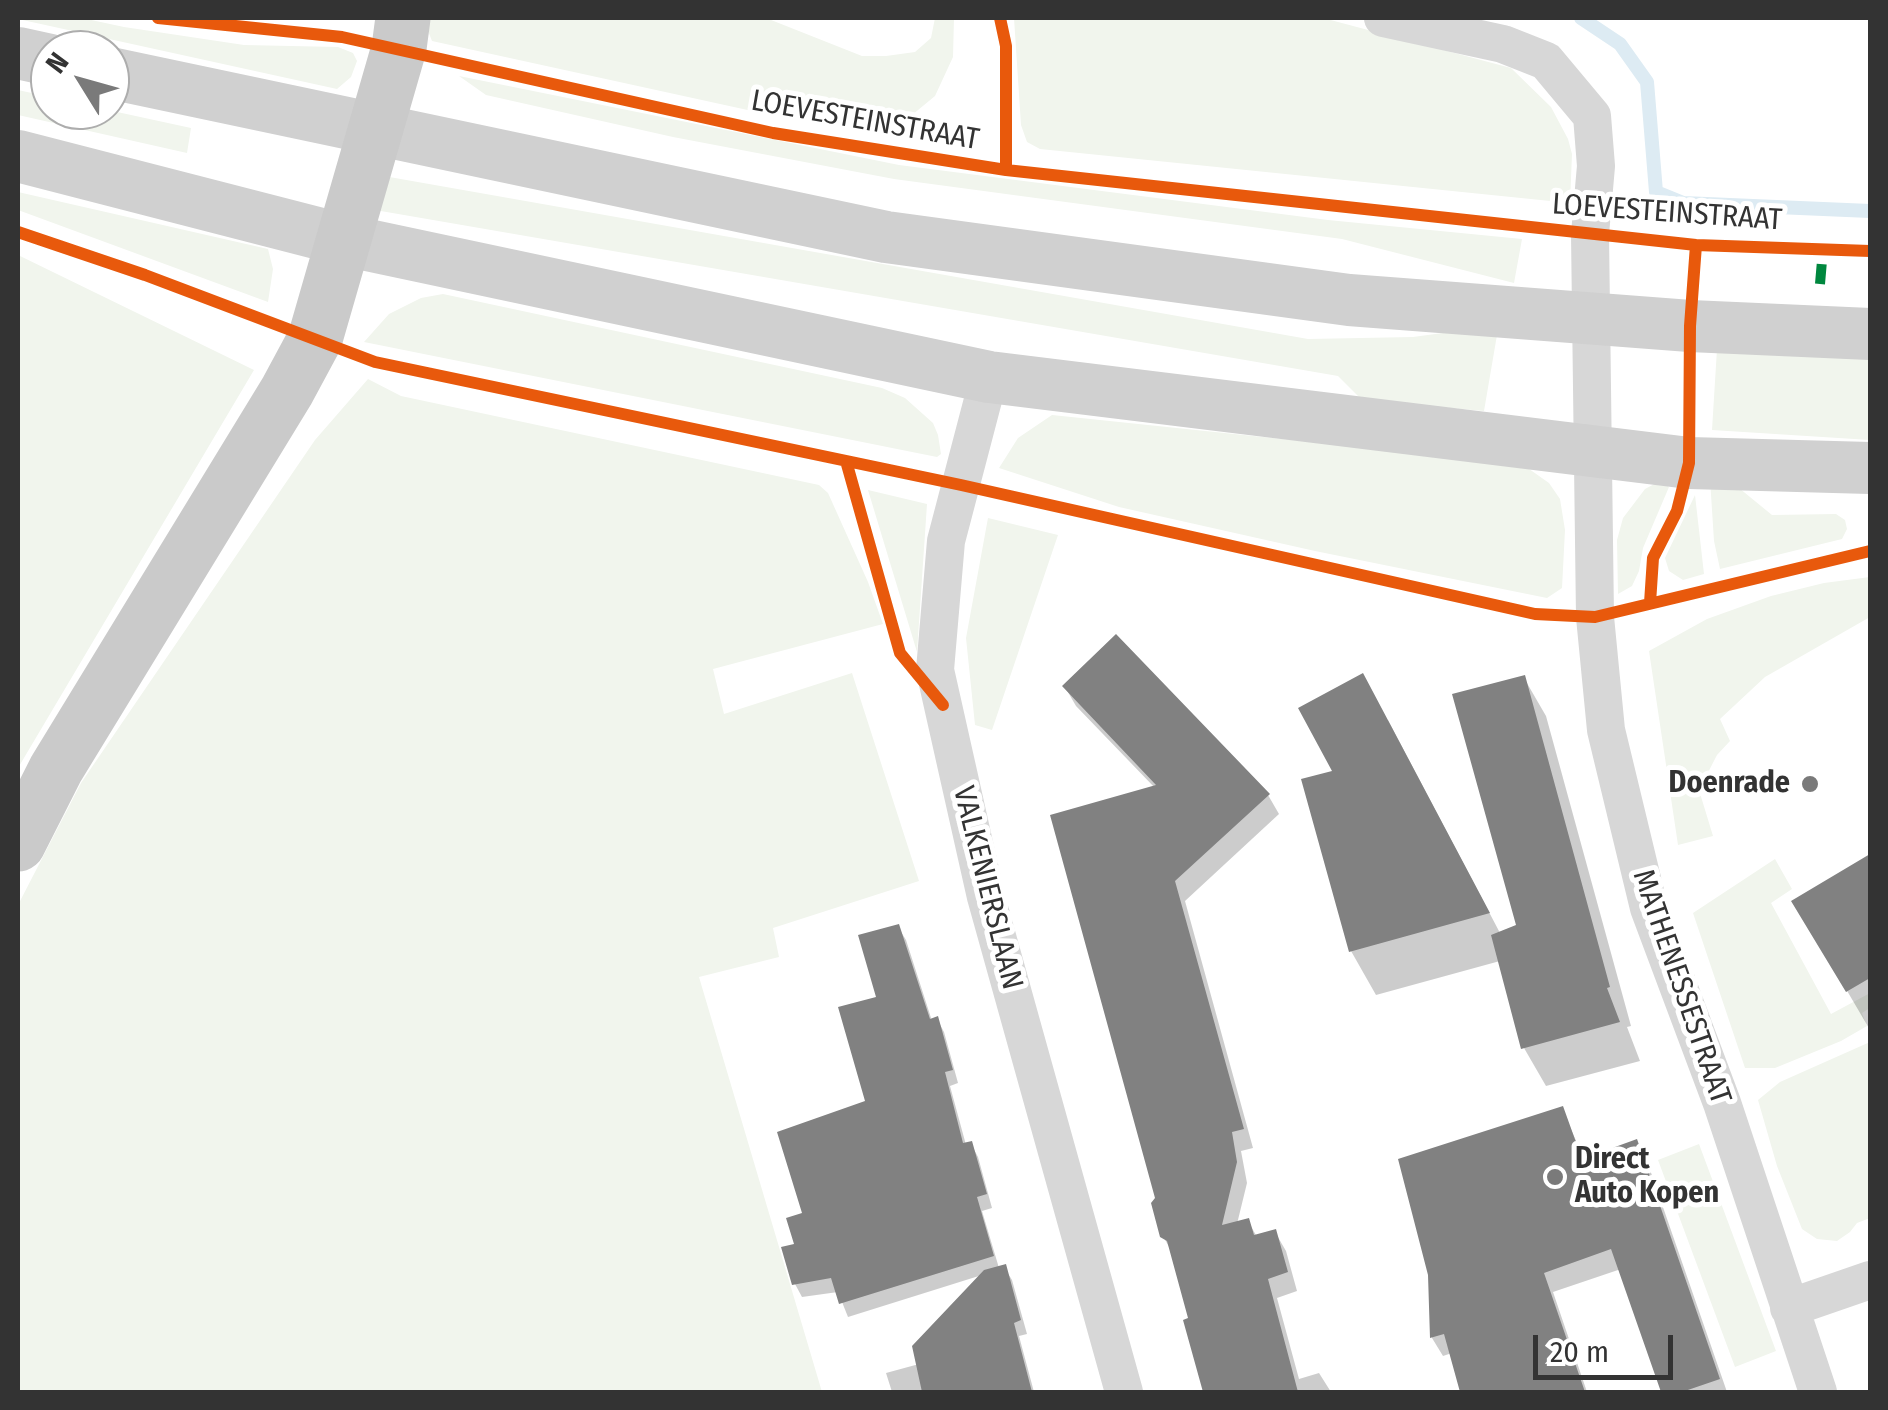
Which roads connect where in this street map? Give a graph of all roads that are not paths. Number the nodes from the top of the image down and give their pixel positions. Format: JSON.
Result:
{"nodes":[{"id":1,"x":403,"y":18,"type":"edge"},
{"id":2,"x":1383,"y":18,"type":"edge"},
{"id":3,"x":130,"y":77,"type":"edge"},
{"id":4,"x":375,"y":130,"type":"junction"},
{"id":5,"x":18,"y":156,"type":"edge"},
{"id":6,"x":344,"y":240,"type":"junction"},
{"id":7,"x":1593,"y":319,"type":"junction"},
{"id":8,"x":1870,"y":334,"type":"edge"},
{"id":9,"x":989,"y":377,"type":"junction"},
{"id":10,"x":1594,"y":451,"type":"junction"},
{"id":11,"x":1870,"y":468,"type":"edge"},
{"id":12,"x":18,"y":844,"type":"edge"},
{"id":13,"x":1870,"y":1280,"type":"edge"},
{"id":14,"x":1789,"y":1308,"type":"junction"},
{"id":15,"x":1124,"y":1392,"type":"edge"},
{"id":16,"x":1818,"y":1392,"type":"edge"}],
"edges":[{"from":1,"to":4,"type":"main road"},
{"from":2,"to":7,"type":"street","name":"MATHENESSESTRAAT"},
{"from":3,"to":4,"type":"street"},
{"from":4,"to":6,"type":"main road"},
{"from":4,"to":7,"type":"street"},
{"from":5,"to":6,"type":"street"},
{"from":6,"to":9,"type":"street"},
{"from":6,"to":12,"type":"main road"},
{"from":7,"to":8,"type":"street"},
{"from":7,"to":10,"type":"street","name":"MATHENESSESTRAAT"},
{"from":9,"to":10,"type":"street"},
{"from":9,"to":15,"type":"street","name":"VALKENIERSLAAN"},
{"from":10,"to":11,"type":"street"},
{"from":10,"to":14,"type":"street","name":"MATHENESSESTRAAT"},
{"from":13,"to":14,"type":"street"},
{"from":14,"to":16,"type":"street","name":"MATHENESSESTRAAT"}]}
